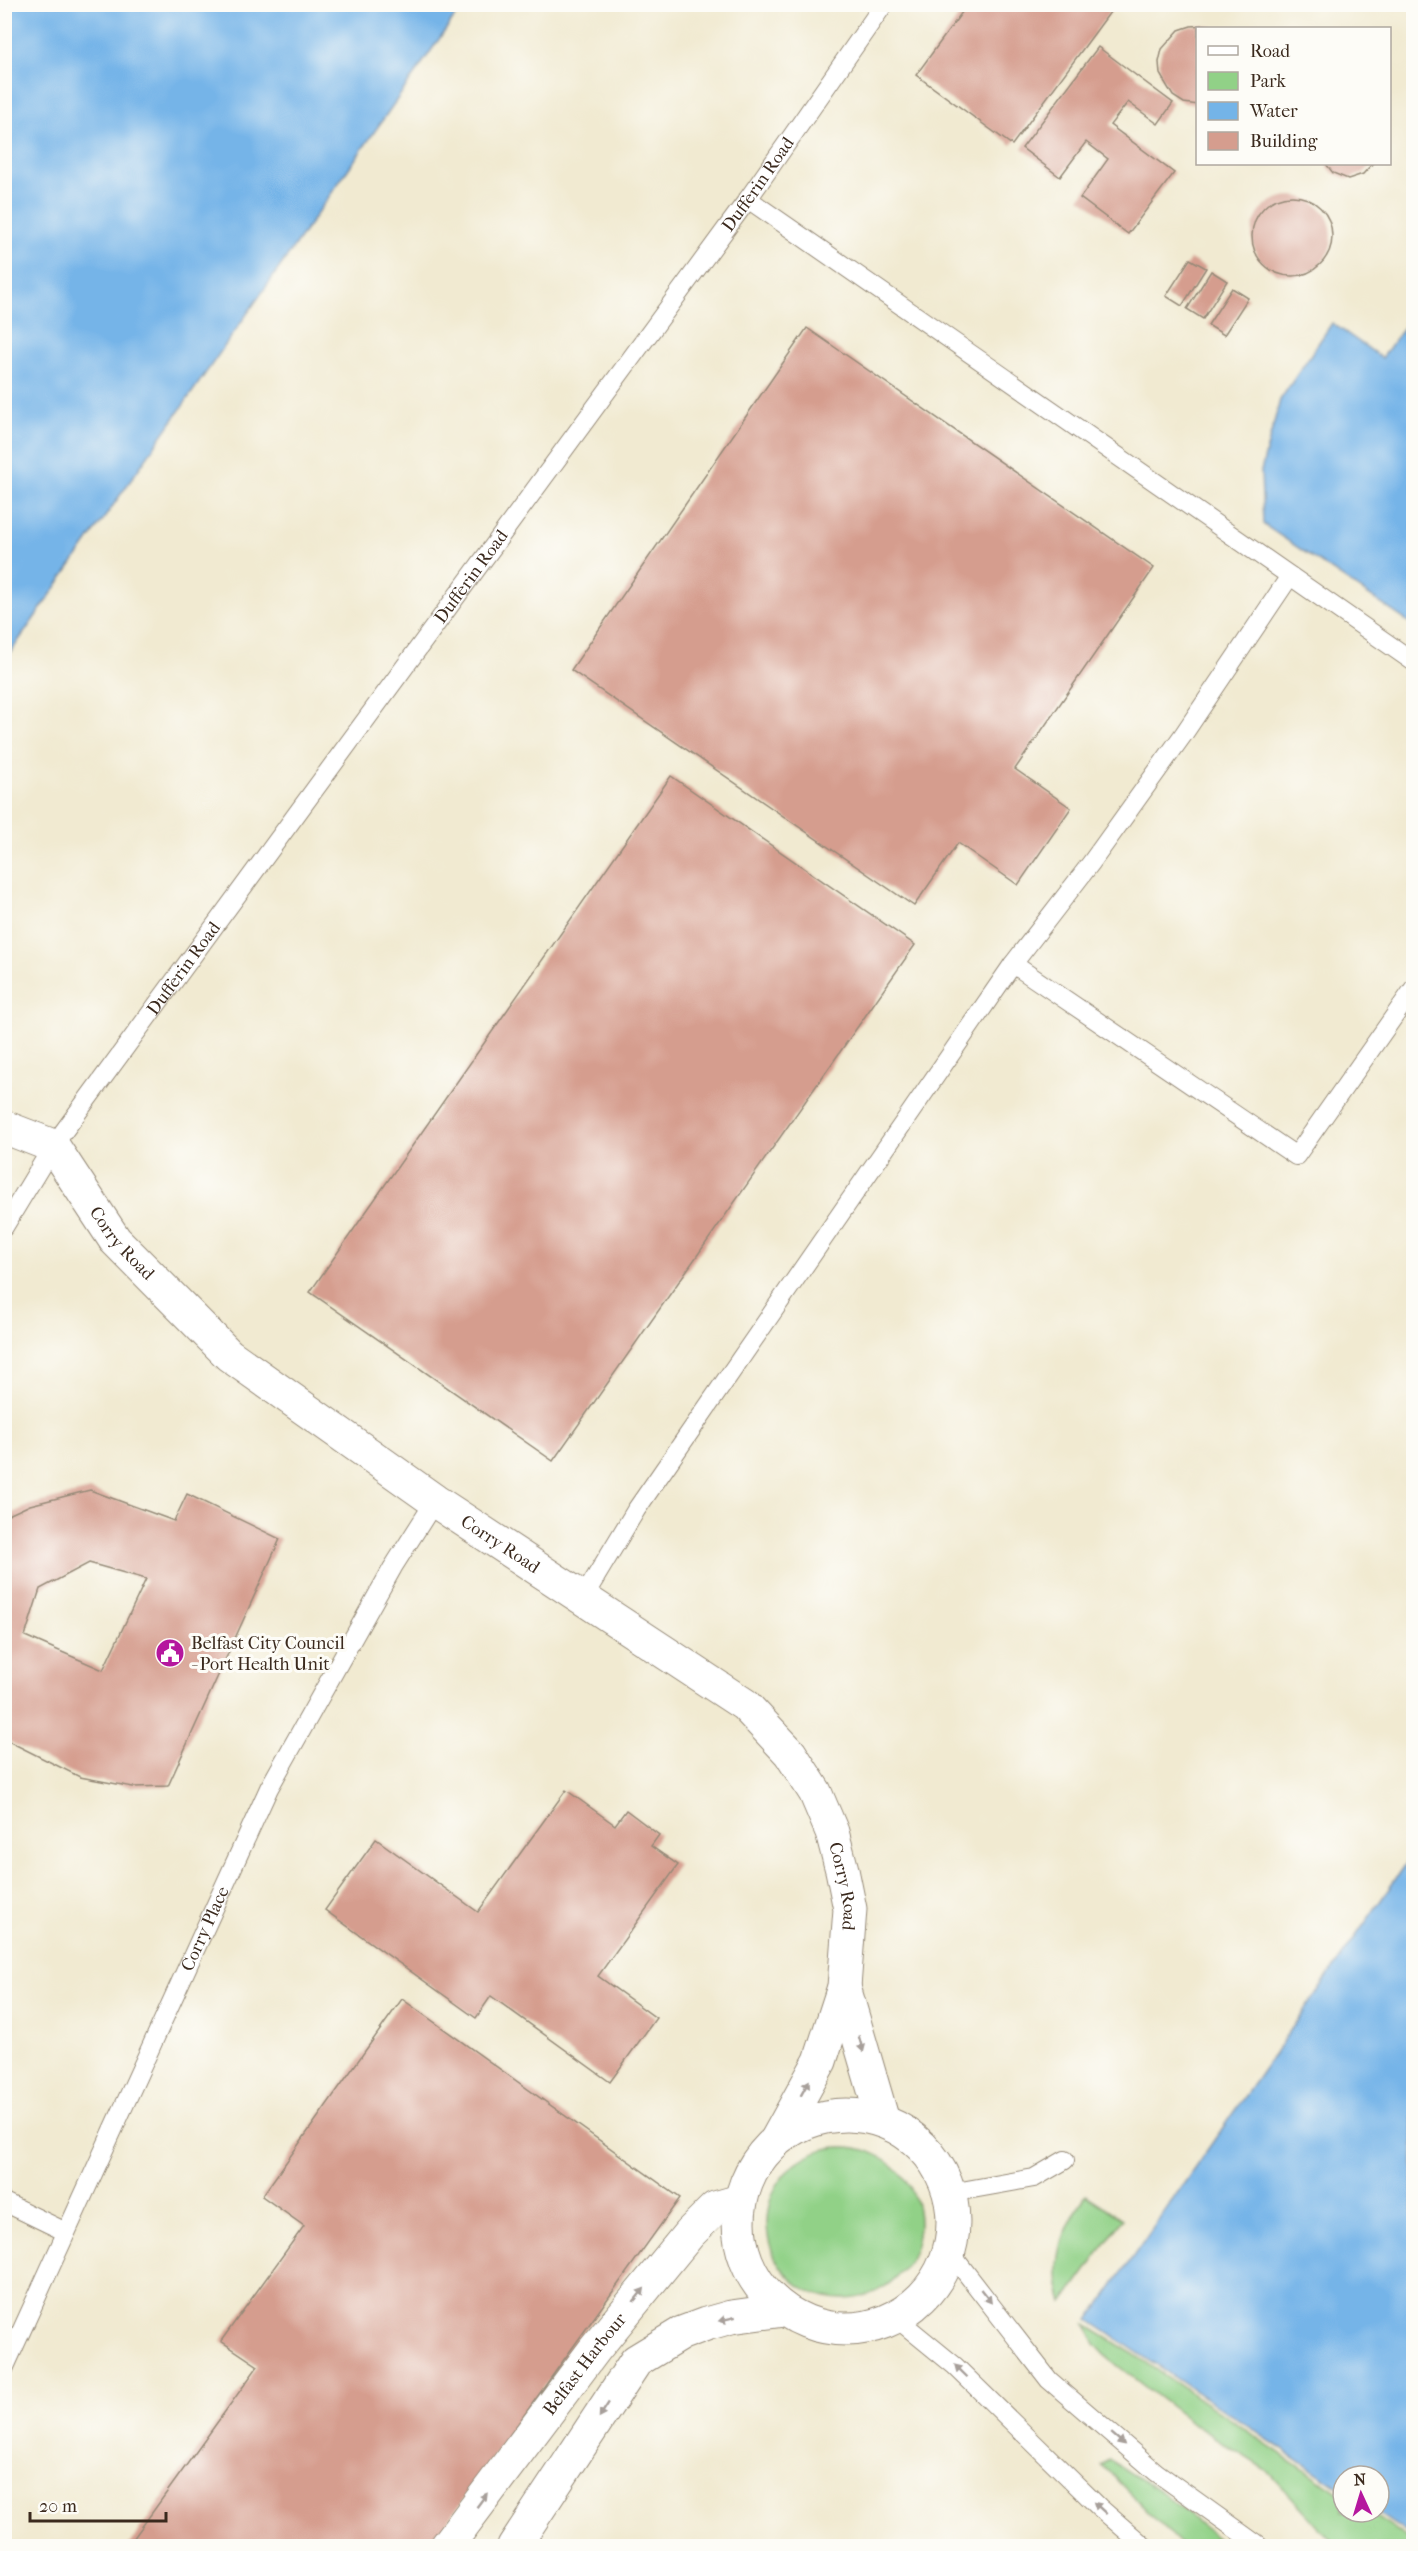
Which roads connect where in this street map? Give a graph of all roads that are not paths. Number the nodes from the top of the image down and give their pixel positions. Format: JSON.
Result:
{"nodes":[{"id":1,"x":884,"y":4,"type":"edge"},
{"id":2,"x":748,"y":199,"type":"junction"},
{"id":3,"x":1290,"y":576,"type":"junction"},
{"id":4,"x":1413,"y":662,"type":"edge"},
{"id":5,"x":1013,"y":964,"type":"junction"},
{"id":6,"x":1413,"y":988,"type":"edge"},
{"id":7,"x":4,"y":1127,"type":"edge"},
{"id":8,"x":53,"y":1146,"type":"junction"},
{"id":9,"x":4,"y":1227,"type":"edge"},
{"id":10,"x":435,"y":1501,"type":"junction"},
{"id":11,"x":583,"y":1598,"type":"junction"},
{"id":12,"x":844,"y":1988,"type":"junction"},
{"id":13,"x":883,"y":2121,"type":"junction"},
{"id":14,"x":777,"y":2139,"type":"junction"},
{"id":15,"x":1065,"y":2160,"type":"dead end"},
{"id":16,"x":950,"y":2193,"type":"junction"},
{"id":17,"x":740,"y":2201,"type":"junction"},
{"id":18,"x":4,"y":2202,"type":"edge"},
{"id":19,"x":66,"y":2232,"type":"junction"},
{"id":20,"x":949,"y":2251,"type":"junction"},
{"id":21,"x":784,"y":2310,"type":"junction"},
{"id":22,"x":895,"y":2317,"type":"junction"},
{"id":23,"x":4,"y":2369,"type":"edge"},
{"id":24,"x":447,"y":2547,"type":"edge"},
{"id":25,"x":514,"y":2547,"type":"edge"},
{"id":26,"x":1144,"y":2547,"type":"edge"},
{"id":27,"x":1258,"y":2547,"type":"edge"}],
"edges":[{"from":1,"to":2,"type":"lane","name":"Dufferin Road"},
{"from":2,"to":3,"type":"lane"},
{"from":2,"to":8,"type":"lane","name":"Dufferin Road"},
{"from":3,"to":4,"type":"lane"},
{"from":3,"to":5,"type":"lane"},
{"from":5,"to":6,"type":"lane"},
{"from":5,"to":11,"type":"lane"},
{"from":7,"to":8,"type":"street"},
{"from":8,"to":9,"type":"lane","name":"Dufferin Road"},
{"from":8,"to":10,"type":"street","name":"Corry Road"},
{"from":10,"to":11,"type":"street","name":"Corry Road"},
{"from":10,"to":19,"type":"lane","name":"Corry Place"},
{"from":11,"to":12,"type":"street","name":"Corry Road"},
{"from":12,"to":13,"type":"street","name":"Corry Road","one_way":true},
{"from":14,"to":12,"type":"street","name":"Corry Road","one_way":true},
{"from":13,"to":14,"type":"street"},
{"from":13,"to":16,"type":"street"},
{"from":14,"to":17,"type":"street"},
{"from":15,"to":16,"type":"lane"},
{"from":16,"to":20,"type":"street"},
{"from":17,"to":21,"type":"street"},
{"from":24,"to":17,"type":"street","name":"Belfast Harbour","one_way":true},
{"from":18,"to":19,"type":"lane"},
{"from":19,"to":23,"type":"lane","name":"Corry Place"},
{"from":20,"to":22,"type":"street"},
{"from":20,"to":27,"type":"lane","one_way":true},
{"from":21,"to":22,"type":"street"},
{"from":21,"to":25,"type":"street","one_way":true},
{"from":26,"to":22,"type":"lane","one_way":true}]}
